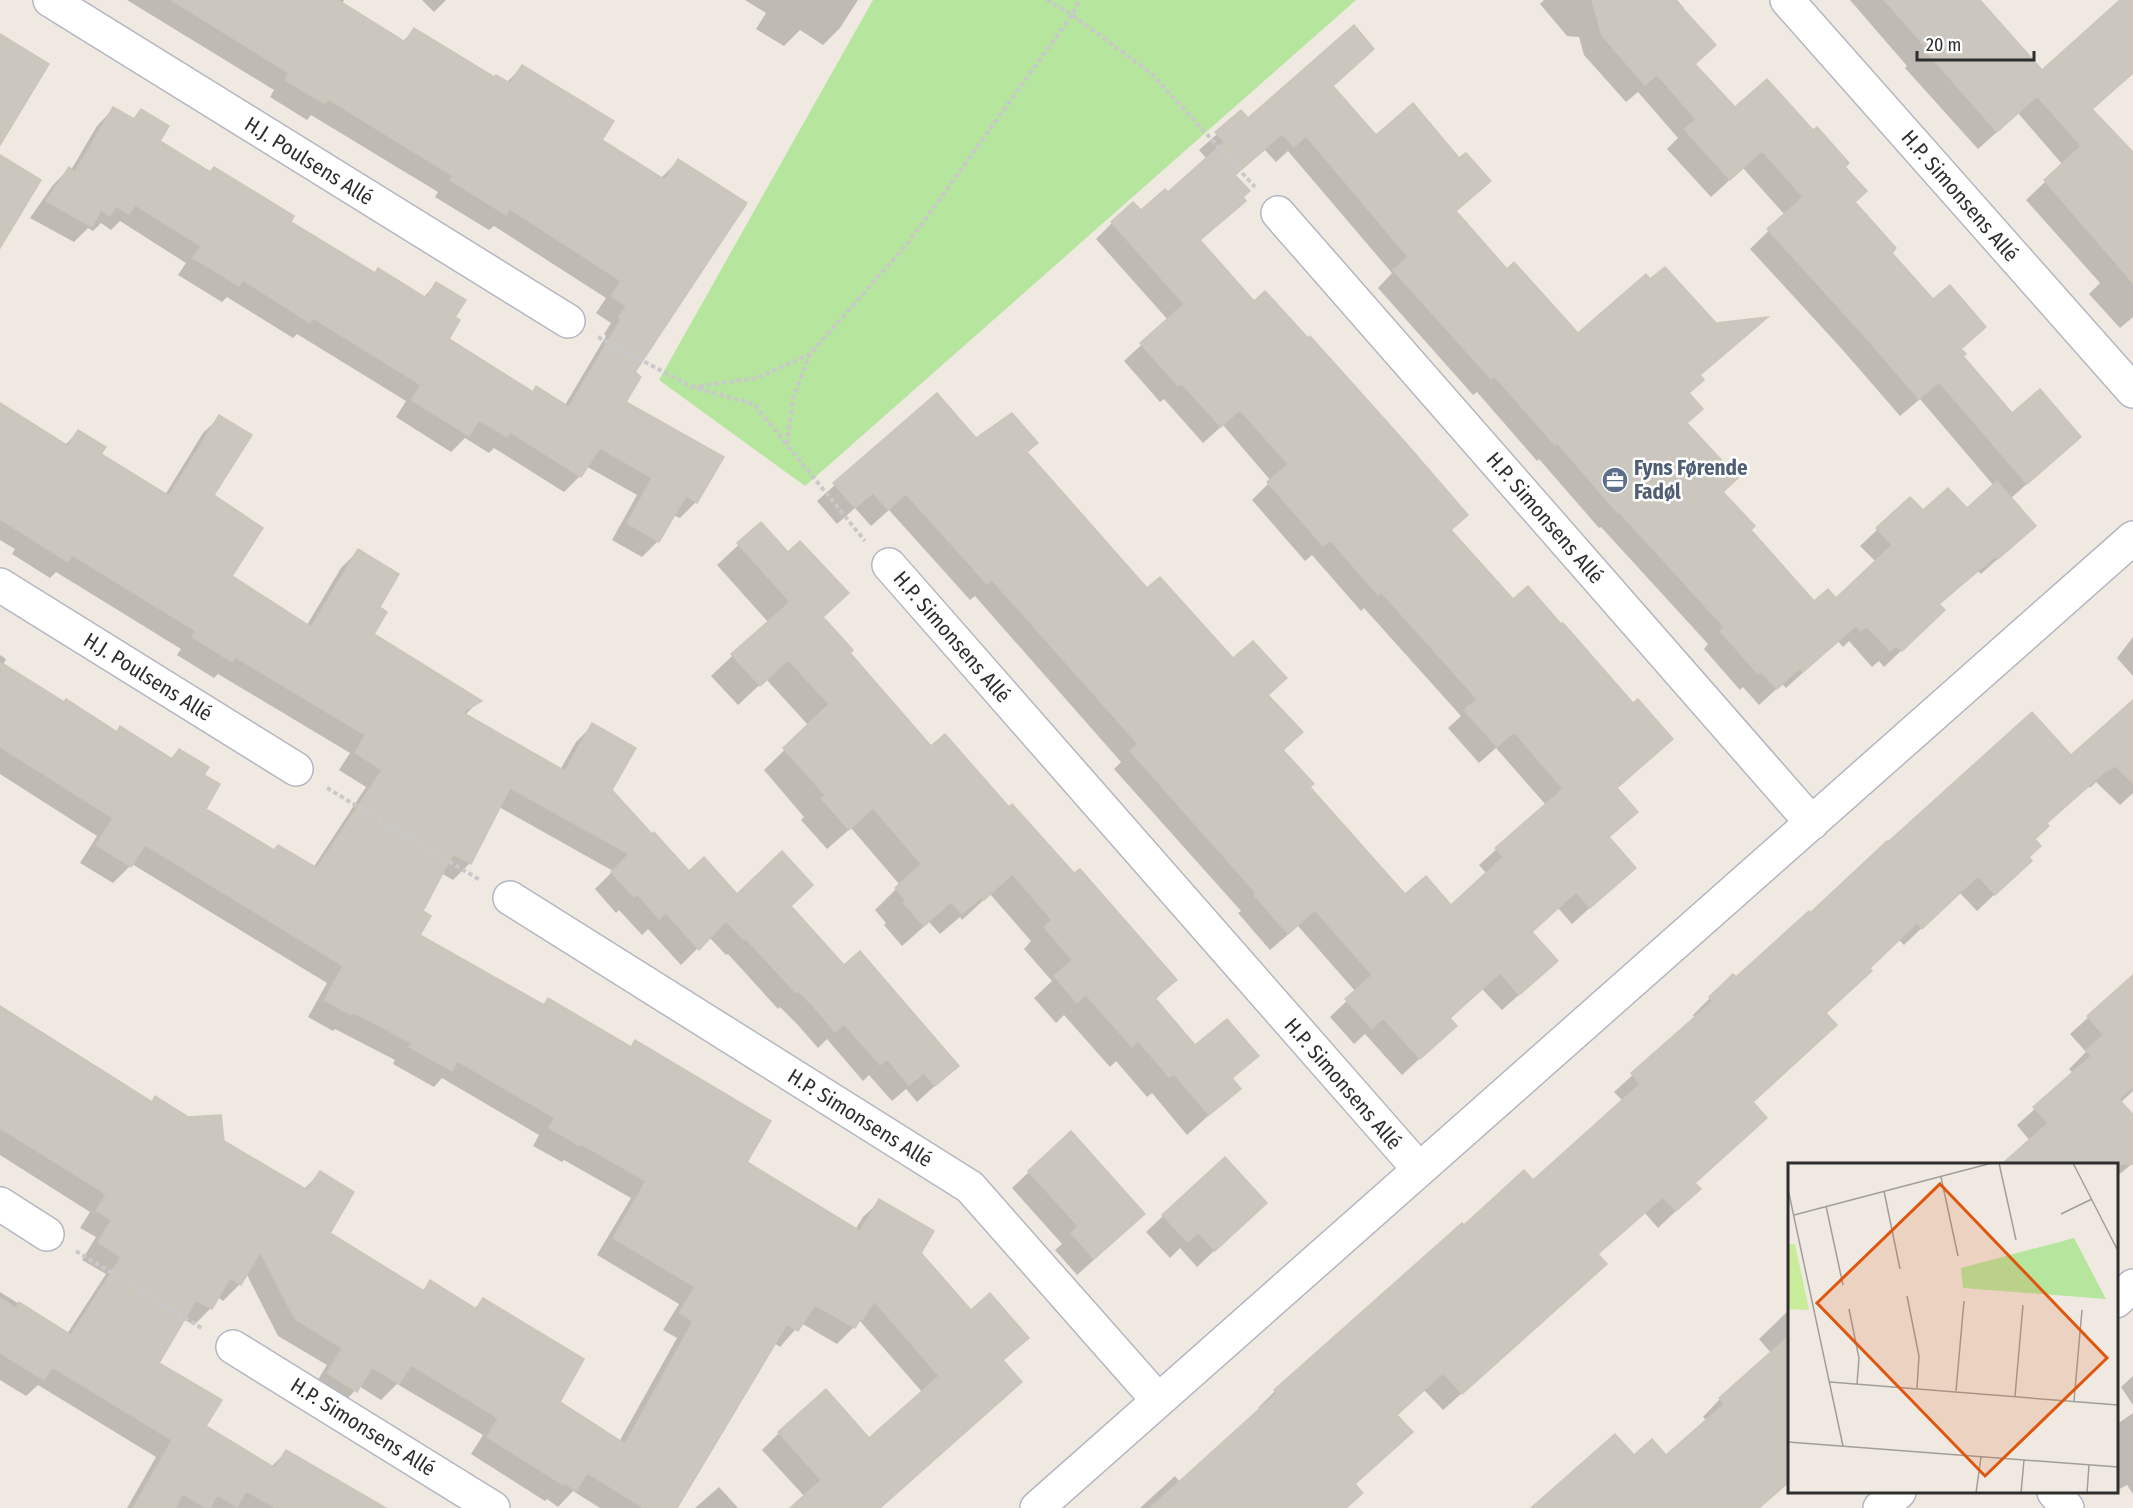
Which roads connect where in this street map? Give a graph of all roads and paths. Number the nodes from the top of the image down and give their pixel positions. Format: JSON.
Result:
{"nodes":[{"id":1,"x":50,"y":0,"type":"edge"},
{"id":2,"x":1047,"y":0,"type":"edge"},
{"id":3,"x":1080,"y":0,"type":"edge"},
{"id":4,"x":1787,"y":0,"type":"edge"},
{"id":5,"x":1072,"y":15,"type":"junction"},
{"id":6,"x":1278,"y":213,"type":"joint"},
{"id":7,"x":568,"y":321,"type":"joint"},
{"id":8,"x":810,"y":354,"type":"junction"},
{"id":9,"x":692,"y":387,"type":"junction"},
{"id":10,"x":2133,"y":391,"type":"edge"},
{"id":11,"x":787,"y":444,"type":"junction"},
{"id":12,"x":2133,"y":538,"type":"edge"},
{"id":13,"x":888,"y":565,"type":"joint"},
{"id":14,"x":0,"y":585,"type":"edge"},
{"id":15,"x":296,"y":769,"type":"joint"},
{"id":16,"x":1812,"y":823,"type":"junction"},
{"id":17,"x":510,"y":898,"type":"joint"},
{"id":18,"x":1419,"y":1169,"type":"junction"},
{"id":19,"x":0,"y":1204,"type":"edge"},
{"id":20,"x":47,"y":1234,"type":"joint"},
{"id":21,"x":2133,"y":1286,"type":"edge"},
{"id":22,"x":2118,"y":1298,"type":"edge"},
{"id":23,"x":233,"y":1347,"type":"joint"},
{"id":24,"x":1158,"y":1400,"type":"junction"},
{"id":25,"x":1897,"y":1493,"type":"edge"},
{"id":26,"x":2056,"y":1493,"type":"edge"},
{"id":27,"x":493,"y":1508,"type":"edge"},
{"id":28,"x":1037,"y":1508,"type":"edge"},
{"id":29,"x":1880,"y":1508,"type":"edge"},
{"id":30,"x":2067,"y":1508,"type":"edge"}],
"edges":[{"from":1,"to":7,"type":"street","name":"H.J. Poulsens Allé"},
{"from":2,"to":5,"type":"path"},
{"from":3,"to":5,"type":"path"},
{"from":4,"to":10,"type":"street","name":"H.P. Simonsens Allé"},
{"from":5,"to":6,"type":"path"},
{"from":5,"to":8,"type":"path"},
{"from":6,"to":16,"type":"street","name":"H.P. Simonsens Allé"},
{"from":7,"to":9,"type":"path"},
{"from":8,"to":9,"type":"path"},
{"from":8,"to":11,"type":"path"},
{"from":9,"to":11,"type":"path"},
{"from":11,"to":13,"type":"path"},
{"from":12,"to":16,"type":"street","name":"H.P. Simonsens Allé"},
{"from":13,"to":18,"type":"street","name":"H.P. Simonsens Allé"},
{"from":14,"to":15,"type":"street","name":"H.J. Poulsens Allé"},
{"from":15,"to":17,"type":"path"},
{"from":16,"to":18,"type":"street","name":"H.P. Simonsens Allé"},
{"from":17,"to":24,"type":"street","name":"H.P. Simonsens Allé"},
{"from":18,"to":24,"type":"street","name":"H.P. Simonsens Allé"},
{"from":19,"to":20,"type":"street"},
{"from":20,"to":23,"type":"path"},
{"from":21,"to":22,"type":"street"},
{"from":23,"to":27,"type":"street","name":"H.P. Simonsens Allé"},
{"from":24,"to":28,"type":"street","name":"H.P. Simonsens Allé"},
{"from":25,"to":29,"type":"street"},
{"from":26,"to":30,"type":"street"}]}
